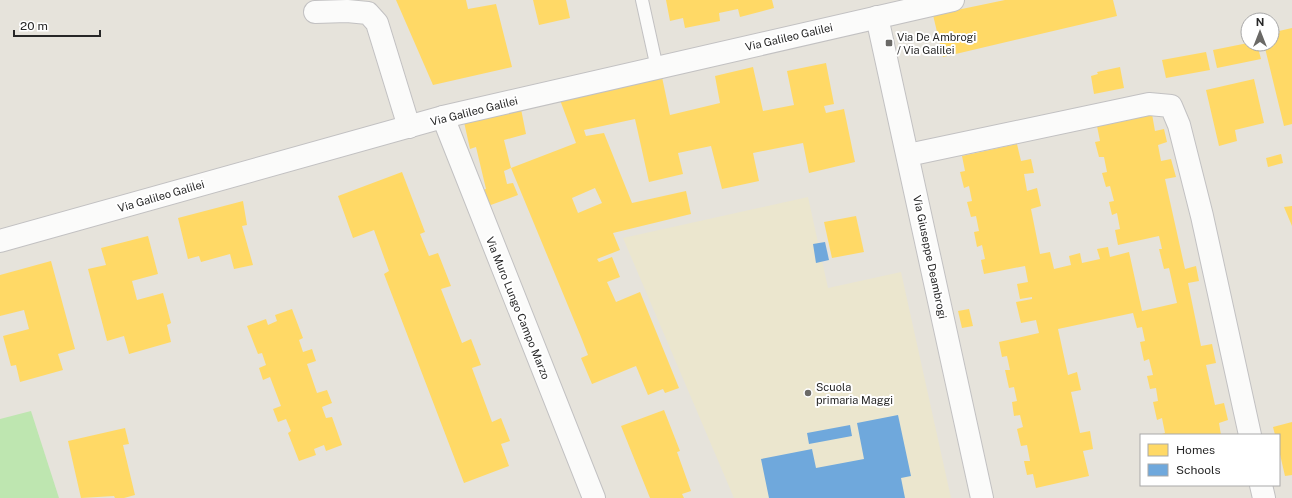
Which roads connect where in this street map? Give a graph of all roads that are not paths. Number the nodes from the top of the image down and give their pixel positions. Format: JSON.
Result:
{"nodes":[{"id":1,"x":642,"y":0,"type":"edge"},
{"id":2,"x":953,"y":0,"type":"edge"},
{"id":3,"x":315,"y":12,"type":"dead end"},
{"id":4,"x":877,"y":17,"type":"junction"},
{"id":5,"x":657,"y":68,"type":"junction"},
{"id":6,"x":443,"y":117,"type":"junction"},
{"id":7,"x":409,"y":127,"type":"junction"},
{"id":8,"x":908,"y":155,"type":"junction"},
{"id":9,"x":0,"y":241,"type":"edge"},
{"id":10,"x":1250,"y":434,"type":"edge"},
{"id":11,"x":1261,"y":486,"type":"edge"},
{"id":12,"x":594,"y":498,"type":"edge"},
{"id":13,"x":982,"y":498,"type":"edge"},
{"id":14,"x":1264,"y":498,"type":"edge"}],
"edges":[{"from":1,"to":5,"type":"lane"},
{"from":2,"to":4,"type":"street","name":"Via Galileo Galilei"},
{"from":3,"to":7,"type":"street"},
{"from":4,"to":5,"type":"street","name":"Via Galileo Galilei"},
{"from":4,"to":8,"type":"street","name":"Via Giuseppe Deambrogi"},
{"from":5,"to":6,"type":"street","name":"Via Galileo Galilei"},
{"from":6,"to":7,"type":"street","name":"Via Galileo Galilei"},
{"from":6,"to":12,"type":"street","name":"Via Muro Lungo Campo Marzo"},
{"from":7,"to":9,"type":"street","name":"Via Galileo Galilei"},
{"from":8,"to":10,"type":"street"},
{"from":8,"to":13,"type":"street","name":"Via Giuseppe Deambrogi"},
{"from":11,"to":14,"type":"street"}]}
